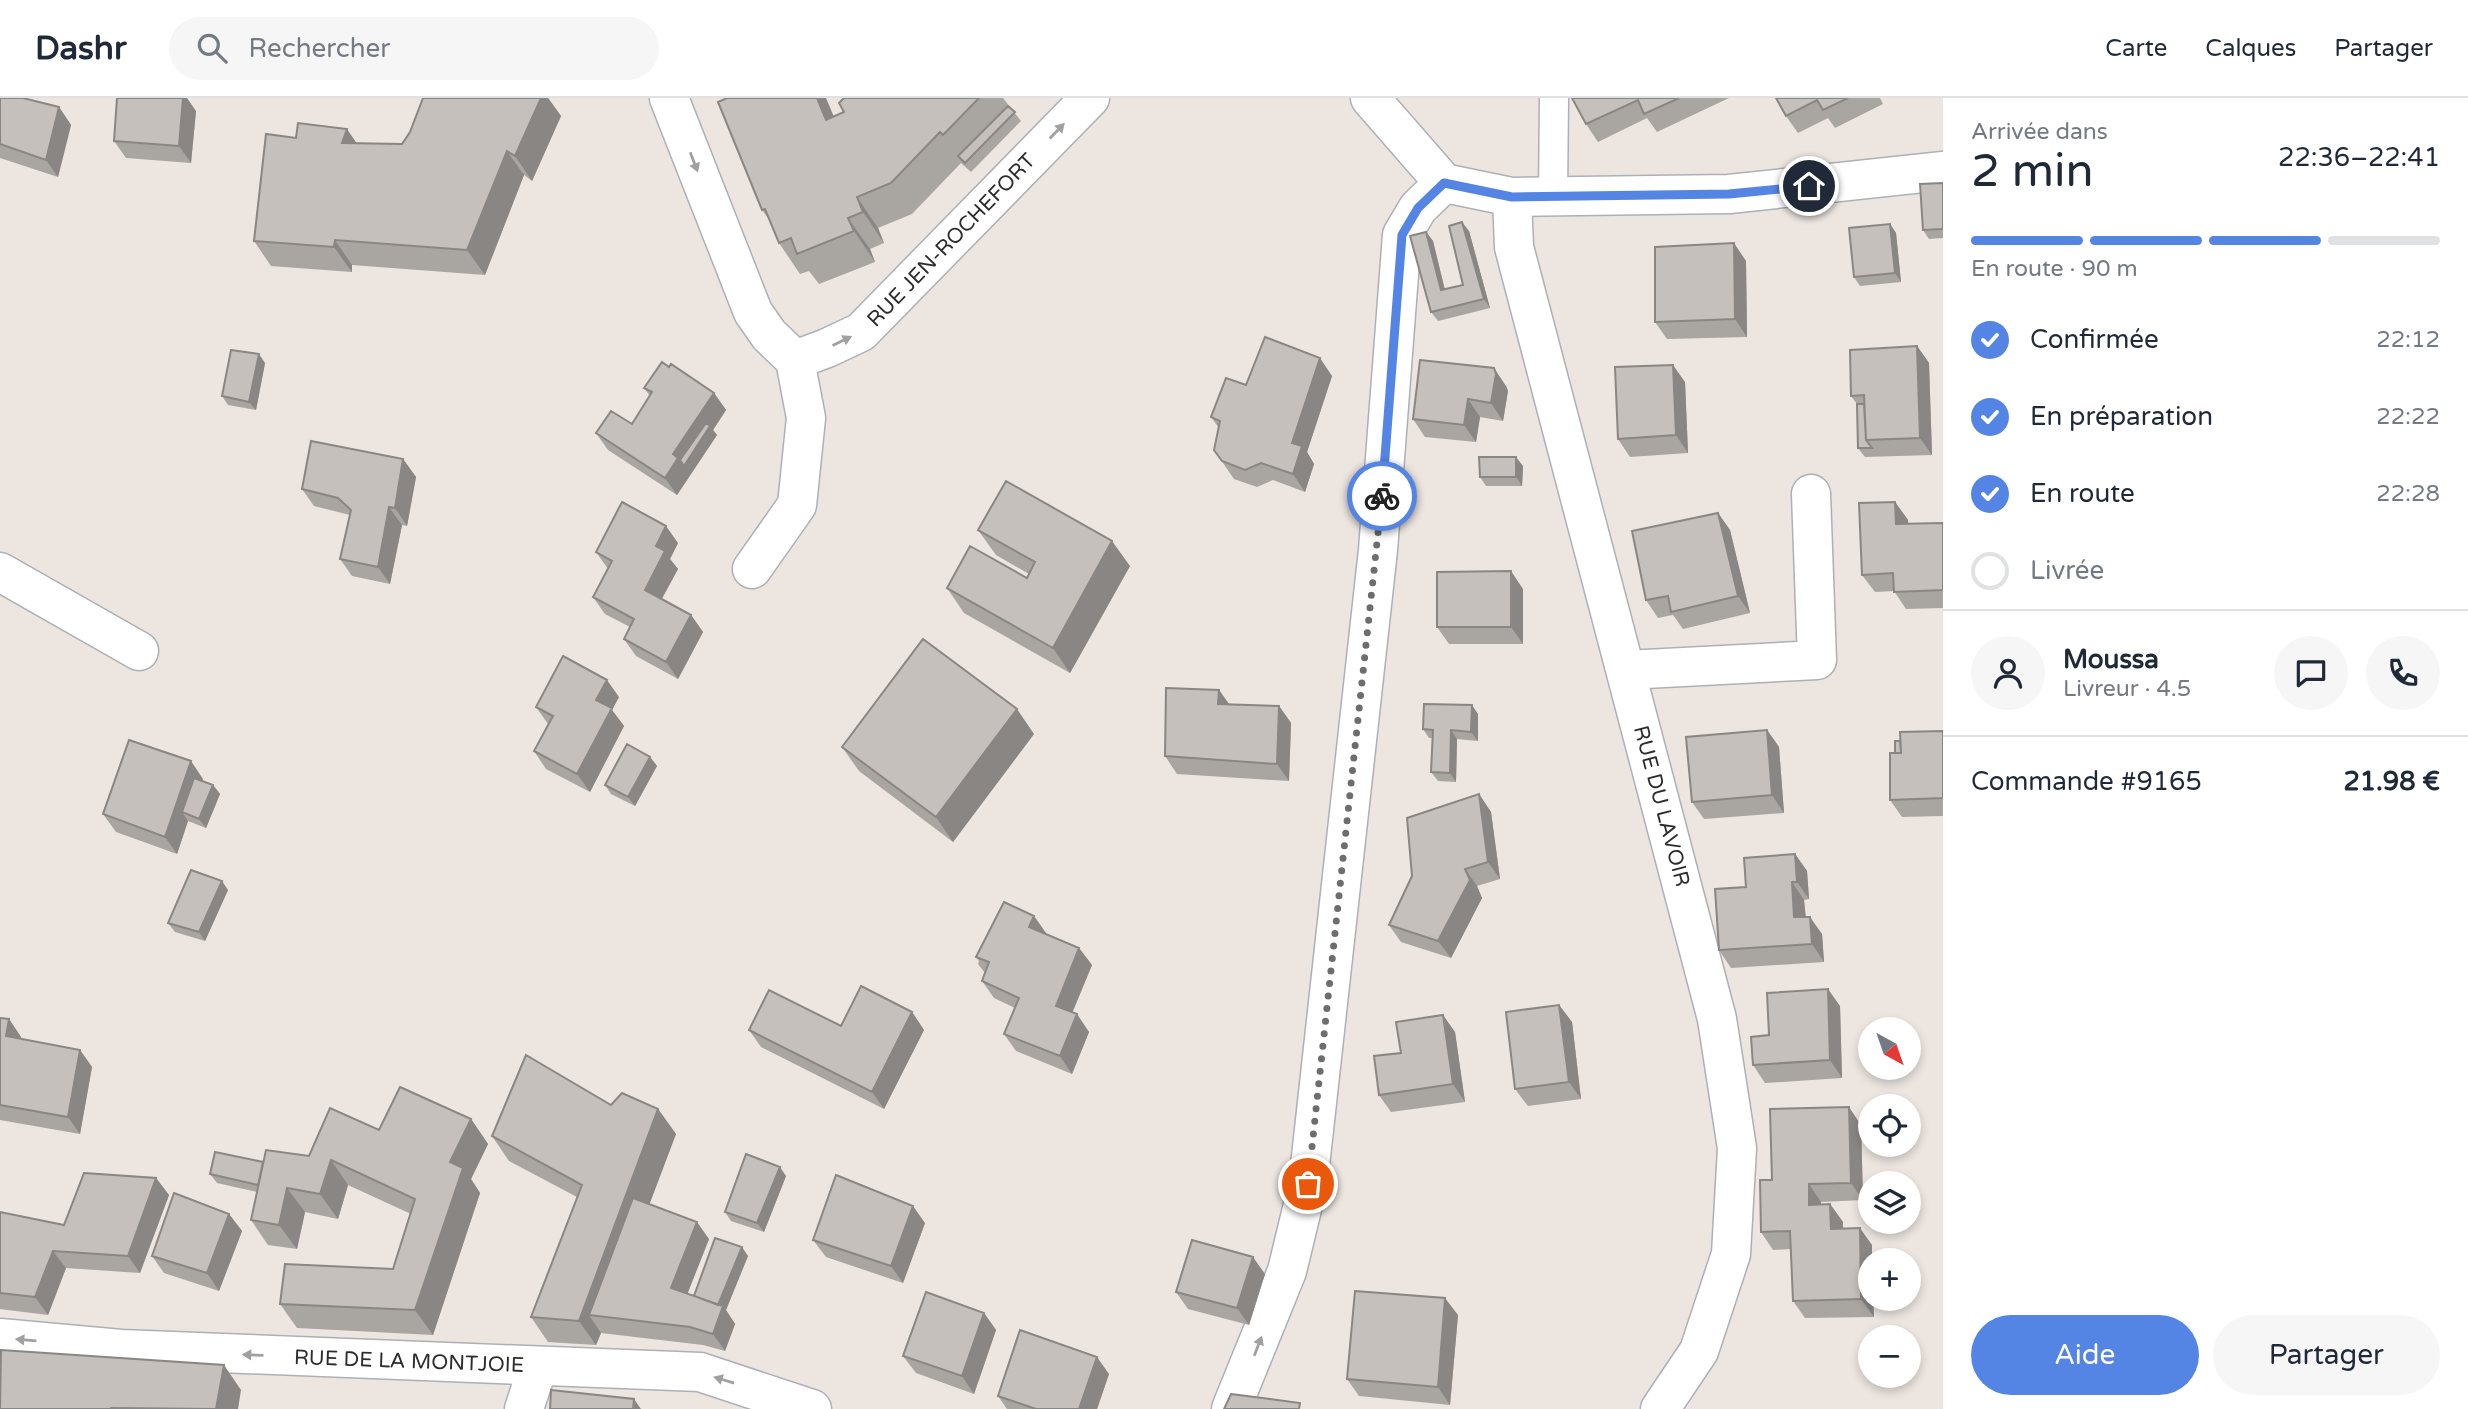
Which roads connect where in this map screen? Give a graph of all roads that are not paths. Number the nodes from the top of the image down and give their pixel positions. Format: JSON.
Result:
{"nodes":[{"id":1,"x":669,"y":98,"type":"edge"},
{"id":2,"x":1090,"y":98,"type":"edge"},
{"id":3,"x":1370,"y":98,"type":"edge"},
{"id":4,"x":1554,"y":98,"type":"edge"},
{"id":5,"x":1943,"y":171,"type":"edge"},
{"id":6,"x":1444,"y":183,"type":"junction"},
{"id":7,"x":1553,"y":196,"type":"junction"},
{"id":8,"x":1512,"y":197,"type":"junction"},
{"id":9,"x":795,"y":359,"type":"junction"},
{"id":10,"x":1811,"y":494,"type":"dead end"},
{"id":11,"x":752,"y":569,"type":"dead end"},
{"id":12,"x":0,"y":572,"type":"edge"},
{"id":13,"x":139,"y":651,"type":"dead end"},
{"id":14,"x":1626,"y":670,"type":"junction"},
{"id":15,"x":0,"y":1338,"type":"edge"},
{"id":16,"x":538,"y":1366,"type":"junction"},
{"id":17,"x":787,"y":1405,"type":"edge"},
{"id":18,"x":524,"y":1409,"type":"edge"},
{"id":19,"x":1231,"y":1409,"type":"edge"},
{"id":20,"x":1660,"y":1409,"type":"edge"}],
"edges":[{"from":1,"to":9,"type":"street","one_way":true},
{"from":9,"to":2,"type":"street","name":"RUE JEN-ROCHEFORT","one_way":true},
{"from":3,"to":6,"type":"street"},
{"from":4,"to":7,"type":"lane"},
{"from":5,"to":7,"type":"street"},
{"from":6,"to":8,"type":"street"},
{"from":19,"to":6,"type":"street","one_way":true},
{"from":7,"to":8,"type":"street"},
{"from":8,"to":14,"type":"street","name":"RUE DU LAVOIR"},
{"from":9,"to":11,"type":"street"},
{"from":10,"to":14,"type":"street"},
{"from":12,"to":13,"type":"street"},
{"from":14,"to":20,"type":"street","name":"RUE DU LAVOIR"},
{"from":16,"to":15,"type":"street","name":"RUE DE LA MONTJOIE","one_way":true},
{"from":17,"to":16,"type":"street","name":"RUE DE LA MONTJOIE","one_way":true},
{"from":16,"to":18,"type":"street"}]}
